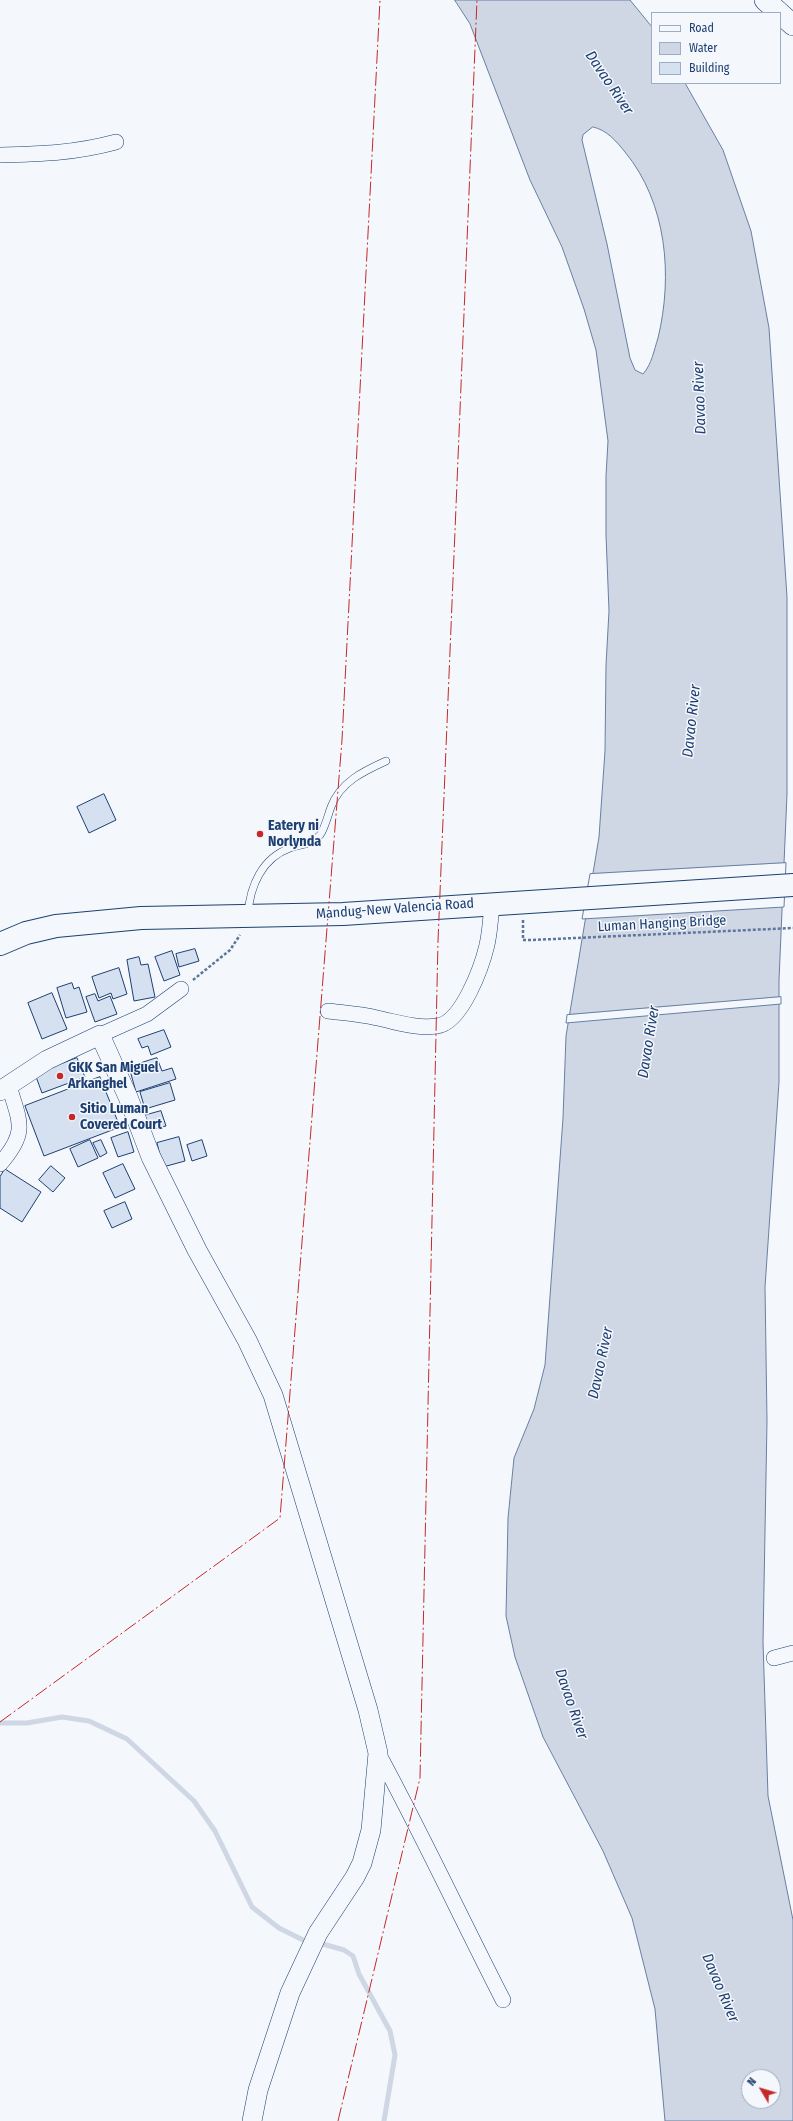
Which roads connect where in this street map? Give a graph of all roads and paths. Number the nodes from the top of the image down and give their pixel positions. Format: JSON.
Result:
{"nodes":[{"id":1,"x":765,"y":0,"type":"edge"},
{"id":2,"x":778,"y":12,"type":"edge"},
{"id":3,"x":781,"y":14,"type":"edge"},
{"id":4,"x":793,"y":25,"type":"edge"},
{"id":5,"x":116,"y":142,"type":"dead end"},
{"id":6,"x":0,"y":155,"type":"edge"},
{"id":7,"x":386,"y":761,"type":"dead end"},
{"id":8,"x":793,"y":885,"type":"edge"},
{"id":9,"x":532,"y":900,"type":"junction"},
{"id":10,"x":492,"y":903,"type":"junction"},
{"id":11,"x":248,"y":916,"type":"junction"},
{"id":12,"x":793,"y":928,"type":"edge"},
{"id":13,"x":0,"y":944,"type":"edge"},
{"id":14,"x":181,"y":989,"type":"joint"},
{"id":15,"x":328,"y":1011,"type":"dead end"},
{"id":16,"x":100,"y":1035,"type":"junction"},
{"id":17,"x":4,"y":1088,"type":"edge"},
{"id":18,"x":0,"y":1164,"type":"edge"},
{"id":19,"x":793,"y":1654,"type":"edge"},
{"id":20,"x":774,"y":1658,"type":"dead end"},
{"id":21,"x":378,"y":1753,"type":"junction"},
{"id":22,"x":503,"y":2000,"type":"dead end"},
{"id":23,"x":252,"y":2121,"type":"edge"}],
"edges":[{"from":1,"to":2,"type":"main road"},
{"from":3,"to":4,"type":"main road"},
{"from":5,"to":6,"type":"street"},
{"from":7,"to":11,"type":"lane"},
{"from":8,"to":9,"type":"main road","name":"Mandug-New Valencia Road"},
{"from":9,"to":10,"type":"main road","name":"Mandug-New Valencia Road"},
{"from":9,"to":12,"type":"path","name":"Luman Hanging Bridge"},
{"from":10,"to":11,"type":"main road","name":"Mandug-New Valencia Road"},
{"from":10,"to":15,"type":"street"},
{"from":11,"to":13,"type":"main road","name":"Mandug-New Valencia Road"},
{"from":11,"to":14,"type":"path"},
{"from":14,"to":16,"type":"street"},
{"from":16,"to":17,"type":"street"},
{"from":16,"to":21,"type":"street"},
{"from":17,"to":18,"type":"street"},
{"from":19,"to":20,"type":"street"},
{"from":21,"to":22,"type":"street"},
{"from":21,"to":23,"type":"street"}]}
